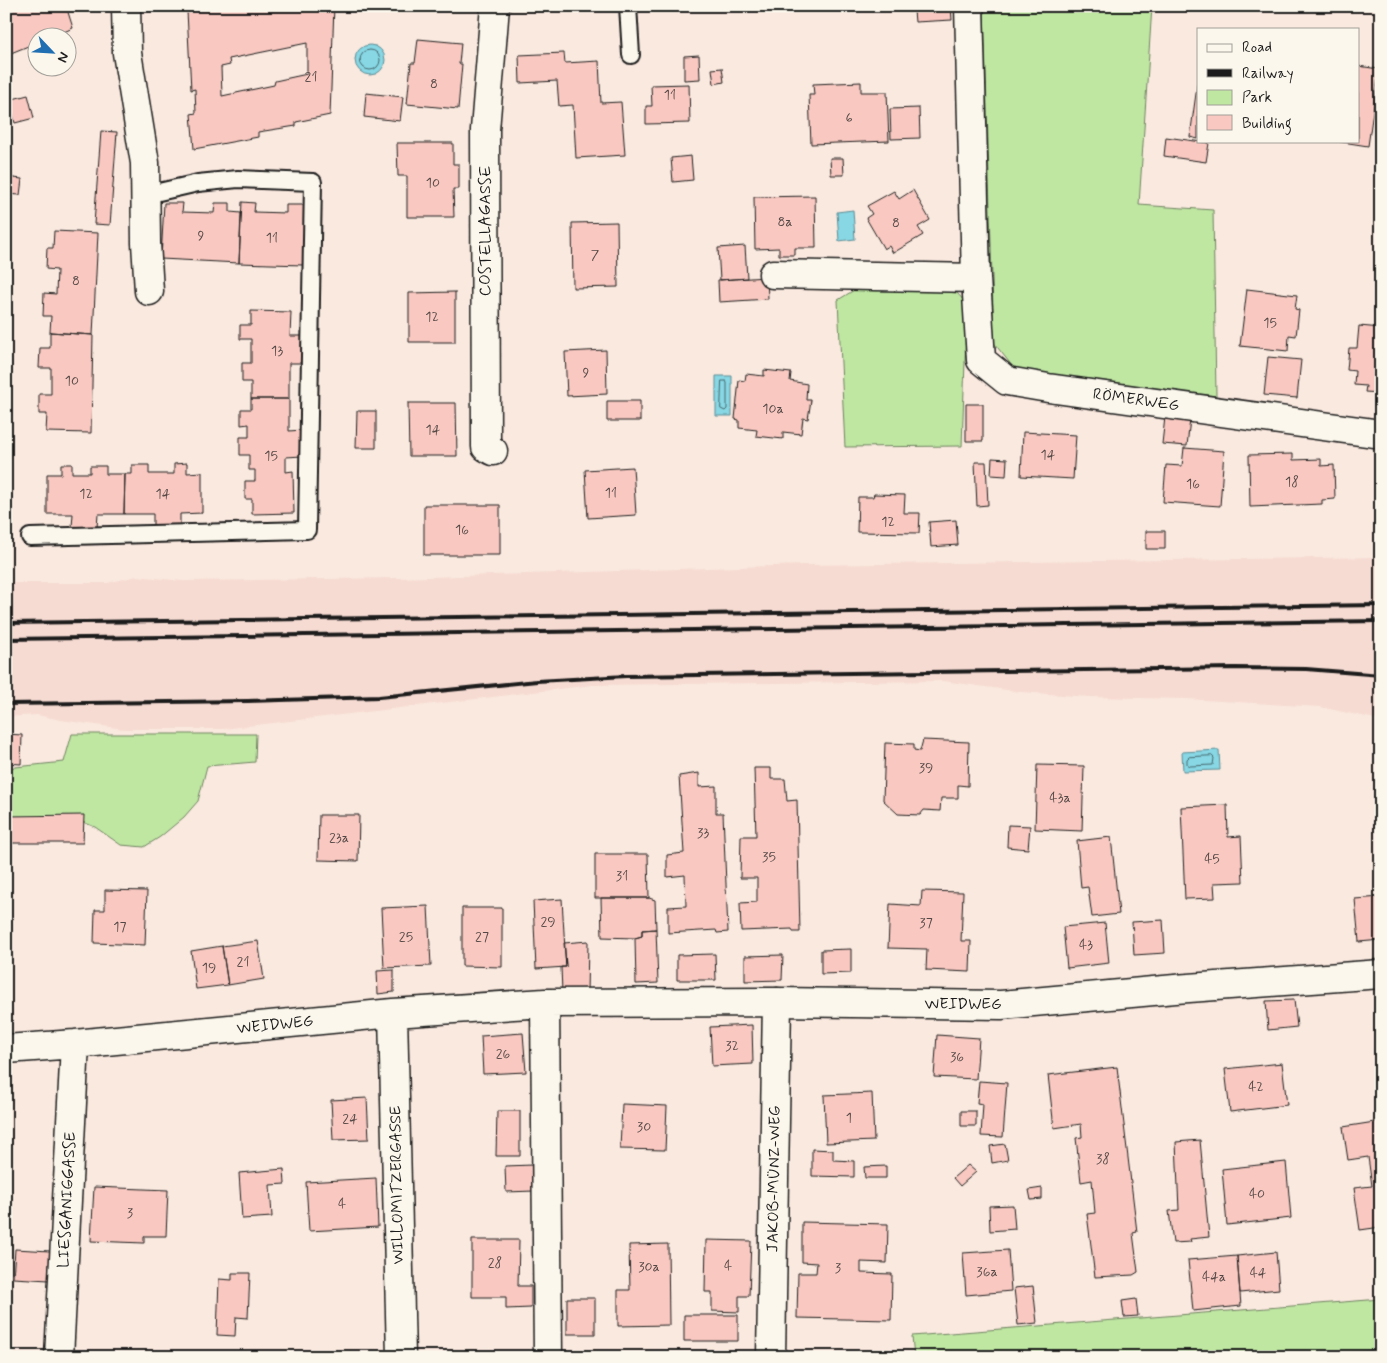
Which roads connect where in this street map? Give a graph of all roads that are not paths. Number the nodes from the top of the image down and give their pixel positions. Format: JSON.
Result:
{"nodes":[{"id":1,"x":126,"y":6,"type":"edge"},
{"id":2,"x":495,"y":6,"type":"edge"},
{"id":3,"x":628,"y":6,"type":"edge"},
{"id":4,"x":969,"y":6,"type":"edge"},
{"id":5,"x":631,"y":55,"type":"dead end"},
{"id":6,"x":146,"y":195,"type":"junction"},
{"id":7,"x":773,"y":274,"type":"dead end"},
{"id":8,"x":976,"y":278,"type":"junction"},
{"id":9,"x":149,"y":291,"type":"dead end"},
{"id":10,"x":1381,"y":434,"type":"edge"},
{"id":11,"x":493,"y":451,"type":"dead end"},
{"id":12,"x":30,"y":537,"type":"dead end"},
{"id":13,"x":1381,"y":974,"type":"edge"},
{"id":14,"x":777,"y":1002,"type":"junction"},
{"id":15,"x":545,"y":1003,"type":"junction"},
{"id":16,"x":393,"y":1013,"type":"junction"},
{"id":17,"x":75,"y":1044,"type":"junction"},
{"id":18,"x":6,"y":1049,"type":"edge"},
{"id":19,"x":59,"y":1357,"type":"edge"},
{"id":20,"x":401,"y":1357,"type":"edge"},
{"id":21,"x":548,"y":1357,"type":"edge"},
{"id":22,"x":771,"y":1357,"type":"edge"}],
"edges":[{"from":1,"to":6,"type":"street"},
{"from":2,"to":11,"type":"street","name":"COSTELLAGASSE"},
{"from":3,"to":5,"type":"lane"},
{"from":4,"to":8,"type":"street","name":"RÖMERWEG"},
{"from":6,"to":9,"type":"street"},
{"from":6,"to":12,"type":"lane"},
{"from":7,"to":8,"type":"street"},
{"from":8,"to":10,"type":"street","name":"RÖMERWEG"},
{"from":13,"to":14,"type":"street","name":"WEIDWEG"},
{"from":14,"to":15,"type":"street","name":"WEIDWEG"},
{"from":14,"to":22,"type":"street","name":"JAKOB-MÜNZ-WEG"},
{"from":15,"to":16,"type":"street","name":"WEIDWEG"},
{"from":15,"to":21,"type":"street"},
{"from":16,"to":17,"type":"street","name":"WEIDWEG"},
{"from":16,"to":20,"type":"street","name":"WILLOMITZERGASSE"},
{"from":17,"to":18,"type":"street","name":"WEIDWEG"},
{"from":17,"to":19,"type":"street","name":"LIESGANIGGASSE"}]}
